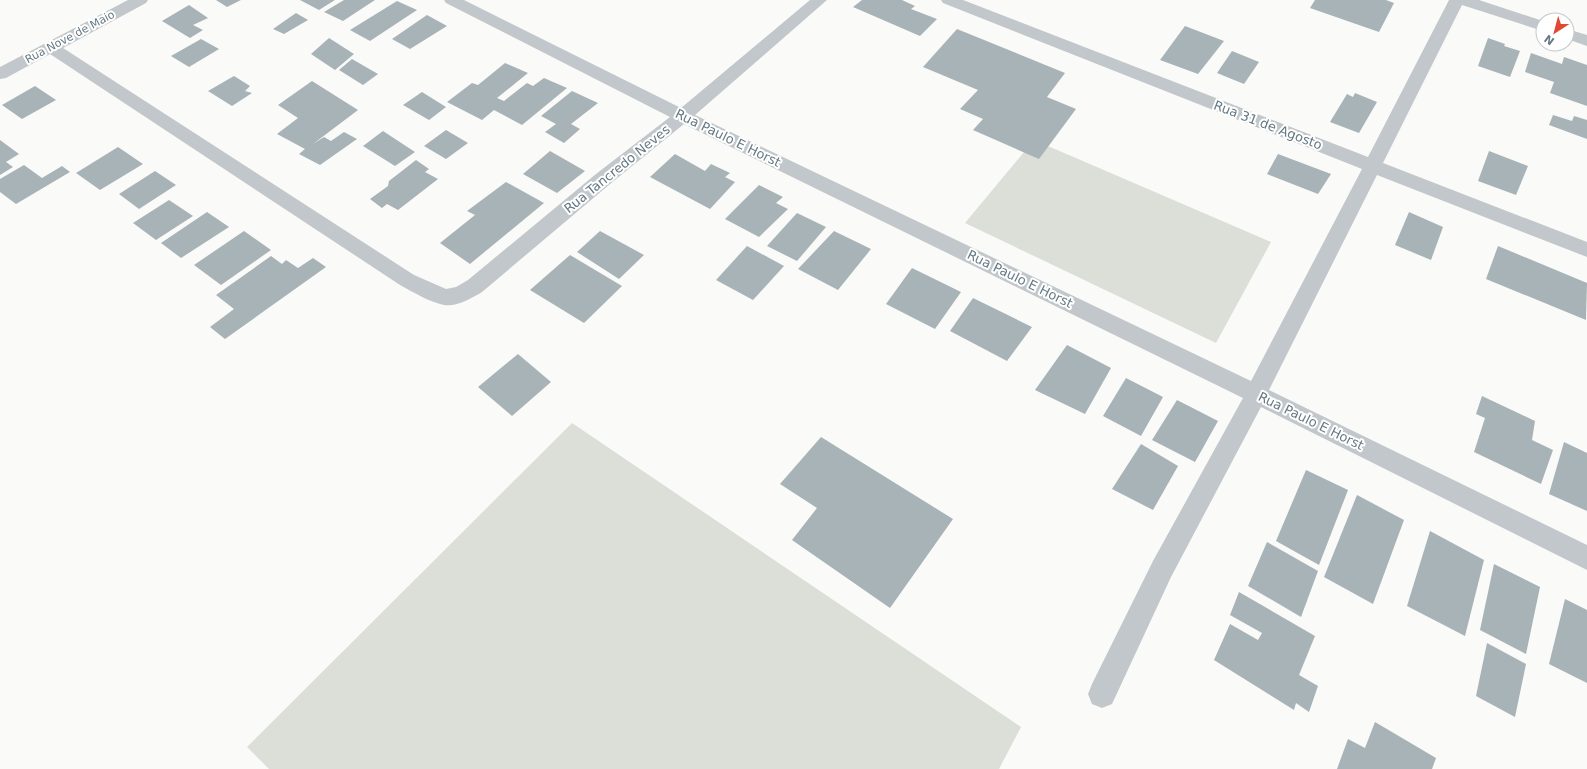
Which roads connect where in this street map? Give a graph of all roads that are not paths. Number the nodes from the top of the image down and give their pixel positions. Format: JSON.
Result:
{"nodes":[{"id":1,"x":140,"y":0,"type":"edge"},
{"id":2,"x":452,"y":0,"type":"edge"},
{"id":3,"x":819,"y":0,"type":"edge"},
{"id":4,"x":949,"y":0,"type":"edge"},
{"id":5,"x":1457,"y":0,"type":"edge"},
{"id":6,"x":1463,"y":0,"type":"edge"},
{"id":7,"x":1535,"y":23,"type":"edge"},
{"id":8,"x":1575,"y":37,"type":"edge"},
{"id":9,"x":1587,"y":41,"type":"edge"},
{"id":10,"x":52,"y":48,"type":"junction"},
{"id":11,"x":0,"y":74,"type":"edge"},
{"id":12,"x":683,"y":116,"type":"junction"},
{"id":13,"x":1372,"y":166,"type":"junction"},
{"id":14,"x":1587,"y":250,"type":"edge"},
{"id":15,"x":1256,"y":394,"type":"junction"},
{"id":16,"x":1587,"y":558,"type":"edge"},
{"id":17,"x":1102,"y":694,"type":"dead end"}],
"edges":[{"from":1,"to":10,"type":"street","name":"Rua Nove de Maio"},
{"from":2,"to":12,"type":"street","name":"Rua Paulo E Horst"},
{"from":3,"to":12,"type":"street","name":"Rua Tancredo Neves"},
{"from":4,"to":13,"type":"street","name":"Rua 31 de Agosto"},
{"from":5,"to":13,"type":"street"},
{"from":6,"to":7,"type":"street"},
{"from":8,"to":9,"type":"street"},
{"from":10,"to":11,"type":"street","name":"Rua Nove de Maio"},
{"from":10,"to":12,"type":"street","name":"Rua Tancredo Neves"},
{"from":12,"to":15,"type":"street","name":"Rua Paulo E Horst"},
{"from":13,"to":14,"type":"street","name":"Rua 31 de Agosto"},
{"from":13,"to":15,"type":"street"},
{"from":15,"to":16,"type":"street","name":"Rua Paulo E Horst"},
{"from":15,"to":17,"type":"street"}]}
